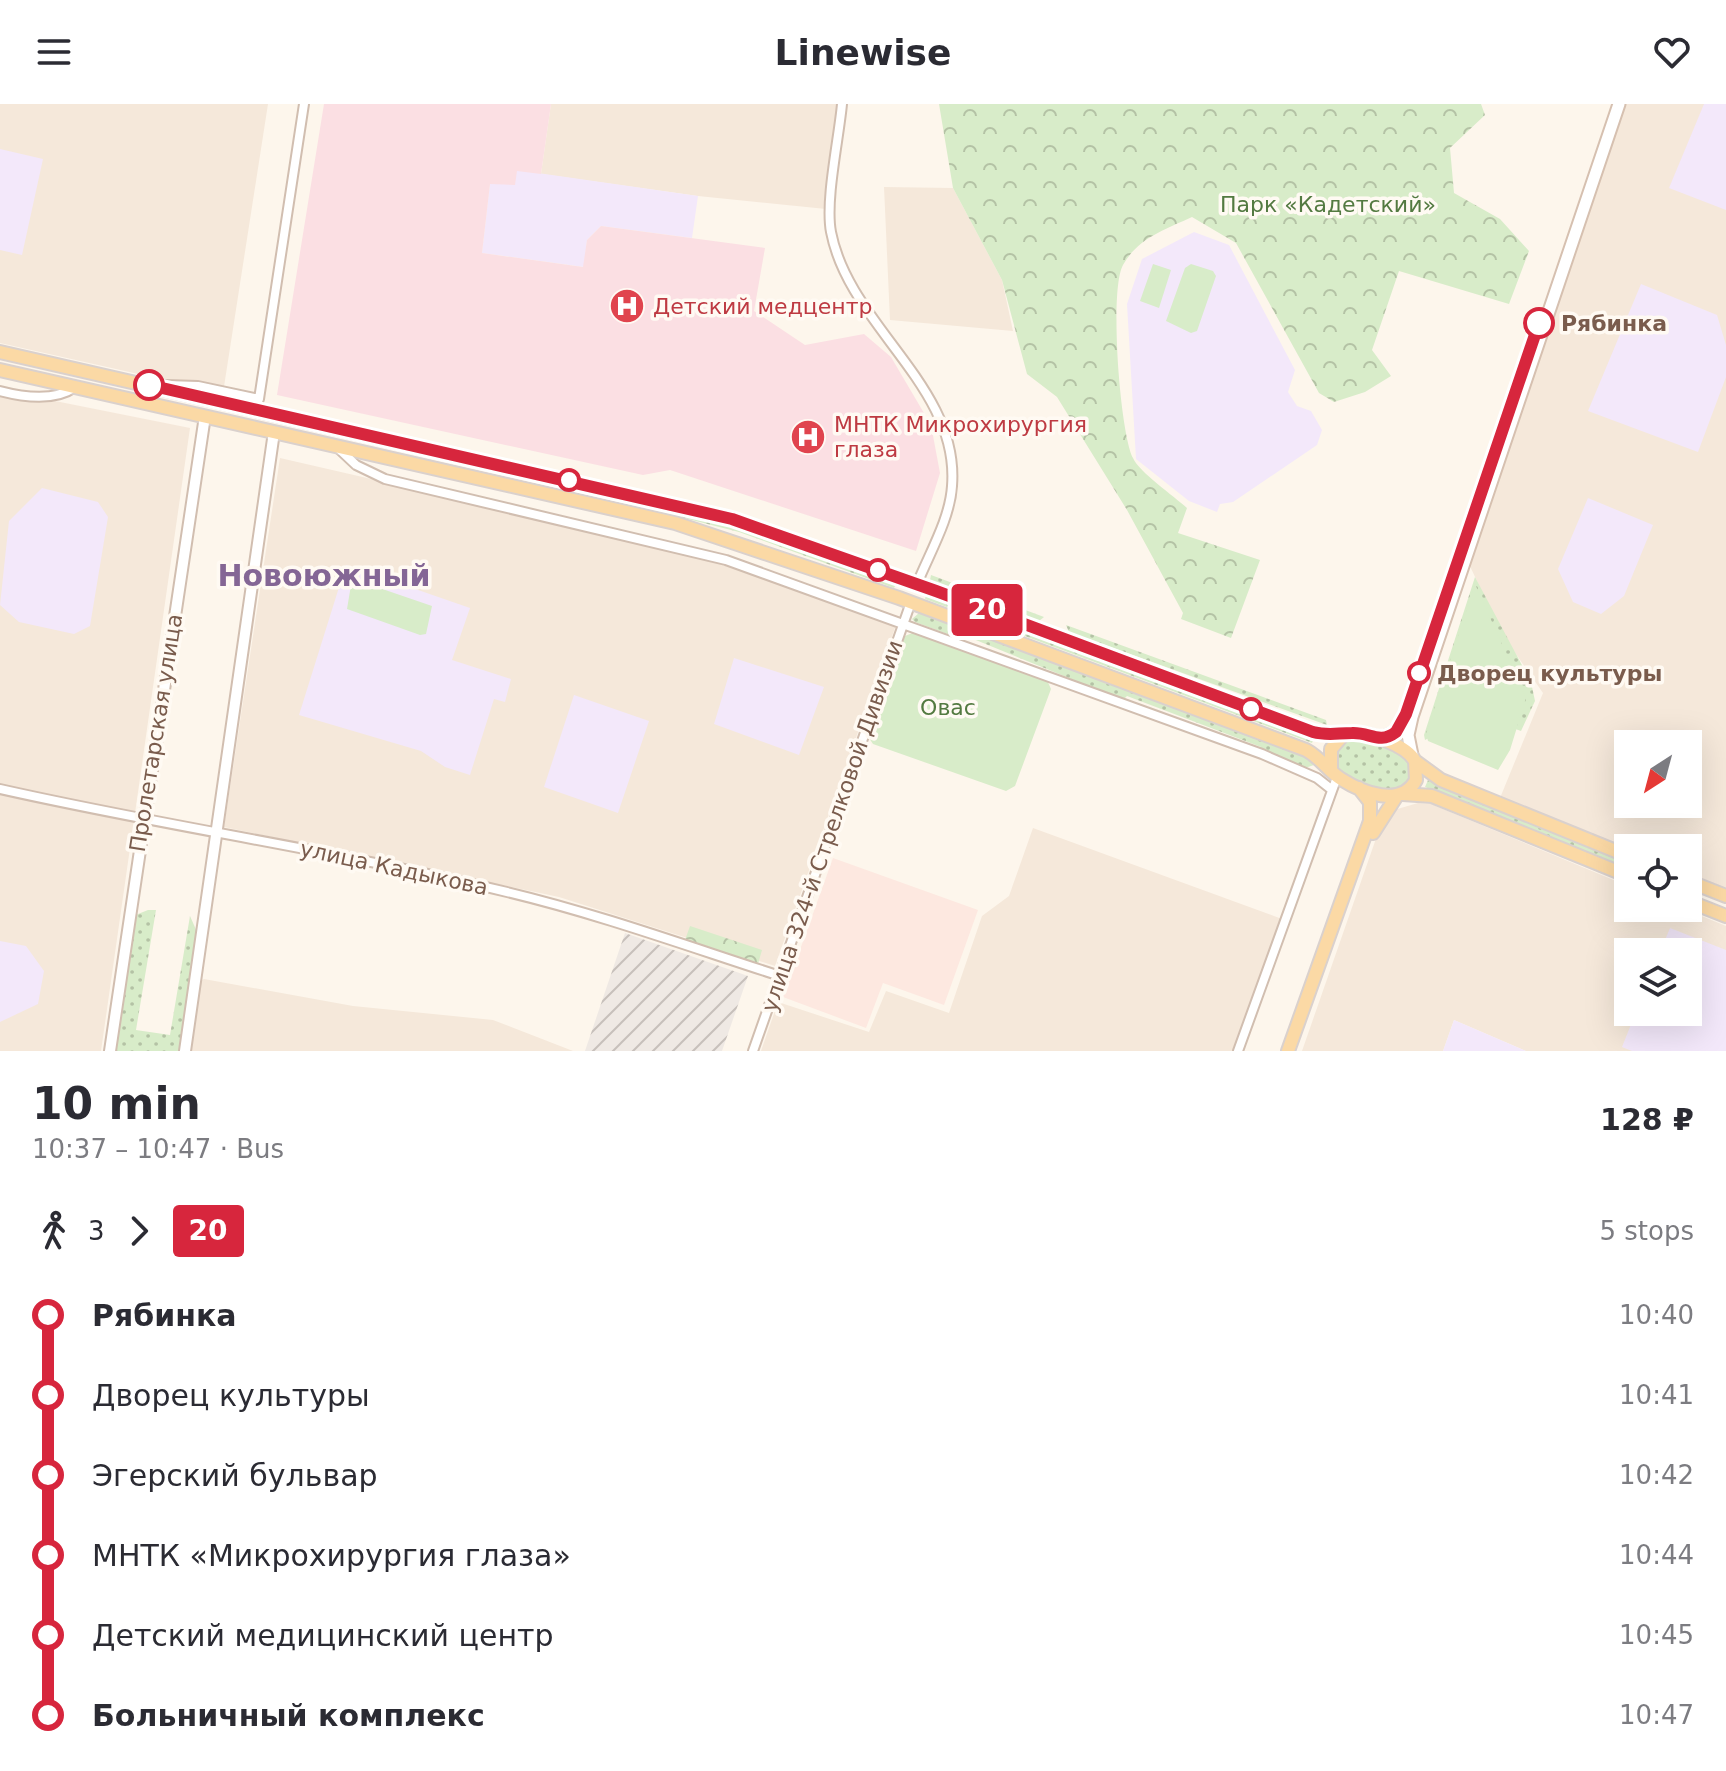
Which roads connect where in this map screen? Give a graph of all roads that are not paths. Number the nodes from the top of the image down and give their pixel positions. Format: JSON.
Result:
{"nodes":[{"id":1,"x":304,"y":104,"type":"edge"},
{"id":2,"x":842,"y":104,"type":"edge"},
{"id":3,"x":1614,"y":107,"type":"edge"},
{"id":4,"x":0,"y":352,"type":"edge"},
{"id":5,"x":0,"y":370,"type":"edge"},
{"id":6,"x":147,"y":385,"type":"junction"},
{"id":7,"x":75,"y":387,"type":"junction"},
{"id":8,"x":0,"y":391,"type":"edge"},
{"id":9,"x":259,"y":399,"type":"junction"},
{"id":10,"x":215,"y":400,"type":"junction"},
{"id":11,"x":272,"y":413,"type":"junction"},
{"id":12,"x":205,"y":416,"type":"junction"},
{"id":13,"x":274,"y":432,"type":"junction"},
{"id":14,"x":366,"y":434,"type":"junction"},
{"id":15,"x":336,"y":446,"type":"junction"},
{"id":16,"x":362,"y":452,"type":"junction"},
{"id":17,"x":508,"y":466,"type":"junction"},
{"id":18,"x":504,"y":484,"type":"junction"},
{"id":19,"x":608,"y":489,"type":"junction"},
{"id":20,"x":604,"y":506,"type":"junction"},
{"id":21,"x":1462,"y":562,"type":"junction"},
{"id":22,"x":917,"y":584,"type":"junction"},
{"id":23,"x":911,"y":602,"type":"junction"},
{"id":24,"x":904,"y":622,"type":"junction"},
{"id":25,"x":1343,"y":735,"type":"junction"},
{"id":26,"x":1377,"y":739,"type":"junction"},
{"id":27,"x":1413,"y":758,"type":"junction"},
{"id":28,"x":1334,"y":773,"type":"junction"},
{"id":29,"x":1356,"y":786,"type":"junction"},
{"id":30,"x":0,"y":789,"type":"edge"},
{"id":31,"x":1331,"y":789,"type":"junction"},
{"id":32,"x":1400,"y":795,"type":"junction"},
{"id":33,"x":142,"y":821,"type":"junction"},
{"id":34,"x":217,"y":835,"type":"junction"},
{"id":35,"x":1614,"y":850,"type":"edge"},
{"id":36,"x":1614,"y":870,"type":"edge"},
{"id":37,"x":1702,"y":887,"type":"edge"},
{"id":38,"x":1726,"y":896,"type":"edge"},
{"id":39,"x":1702,"y":907,"type":"edge"},
{"id":40,"x":1726,"y":916,"type":"edge"},
{"id":41,"x":1319,"y":974,"type":"junction"},
{"id":42,"x":780,"y":976,"type":"junction"},
{"id":43,"x":110,"y":1051,"type":"edge"},
{"id":44,"x":185,"y":1051,"type":"edge"},
{"id":45,"x":753,"y":1051,"type":"edge"},
{"id":46,"x":1238,"y":1051,"type":"edge"},
{"id":47,"x":1288,"y":1051,"type":"edge"},
{"id":48,"x":1297,"y":1051,"type":"edge"}],
"edges":[{"from":1,"to":9,"type":"street"},
{"from":2,"to":22,"type":"street"},
{"from":3,"to":21,"type":"main road"},
{"from":4,"to":6,"type":"main road"},
{"from":5,"to":7,"type":"main road"},
{"from":6,"to":9,"type":"street"},
{"from":6,"to":10,"type":"main road"},
{"from":7,"to":8,"type":"street"},
{"from":7,"to":12,"type":"main road"},
{"from":9,"to":11,"type":"street"},
{"from":10,"to":11,"type":"main road"},
{"from":10,"to":12,"type":"main road"},
{"from":11,"to":13,"type":"main road"},
{"from":11,"to":14,"type":"main road"},
{"from":12,"to":13,"type":"main road"},
{"from":12,"to":33,"type":"street","name":"Пролетарская улица"},
{"from":13,"to":15,"type":"main road"},
{"from":13,"to":34,"type":"street"},
{"from":14,"to":16,"type":"main road"},
{"from":14,"to":17,"type":"main road"},
{"from":15,"to":16,"type":"main road"},
{"from":15,"to":24,"type":"street"},
{"from":16,"to":18,"type":"main road"},
{"from":17,"to":18,"type":"main road"},
{"from":17,"to":19,"type":"main road"},
{"from":18,"to":20,"type":"main road"},
{"from":19,"to":20,"type":"main road"},
{"from":19,"to":22,"type":"main road"},
{"from":20,"to":23,"type":"main road"},
{"from":21,"to":26,"type":"main road"},
{"from":21,"to":27,"type":"main road"},
{"from":22,"to":23,"type":"main road"},
{"from":22,"to":25,"type":"main road"},
{"from":23,"to":24,"type":"street","name":"улица 324-й Стрелковой Дивизии"},
{"from":23,"to":28,"type":"main road"},
{"from":24,"to":31,"type":"street"},
{"from":24,"to":42,"type":"street","name":"улица 324-й Стрелковой Дивизии"},
{"from":25,"to":26,"type":"main road"},
{"from":25,"to":28,"type":"main road"},
{"from":26,"to":27,"type":"main road"},
{"from":27,"to":32,"type":"main road"},
{"from":27,"to":35,"type":"main road"},
{"from":28,"to":29,"type":"main road"},
{"from":28,"to":31,"type":"street"},
{"from":29,"to":32,"type":"main road"},
{"from":29,"to":41,"type":"main road"},
{"from":30,"to":33,"type":"street","name":"улица Кадыкова"},
{"from":31,"to":46,"type":"street"},
{"from":32,"to":36,"type":"main road"},
{"from":32,"to":41,"type":"main road"},
{"from":33,"to":34,"type":"street","name":"улица Кадыкова"},
{"from":33,"to":43,"type":"street","name":"Пролетарская улица"},
{"from":34,"to":42,"type":"street","name":"улица Кадыкова"},
{"from":34,"to":44,"type":"street"},
{"from":37,"to":38,"type":"main road"},
{"from":39,"to":40,"type":"main road"},
{"from":41,"to":47,"type":"main road"},
{"from":41,"to":48,"type":"main road"},
{"from":42,"to":45,"type":"street","name":"улица 324-й Стрелковой Дивизии"}]}
